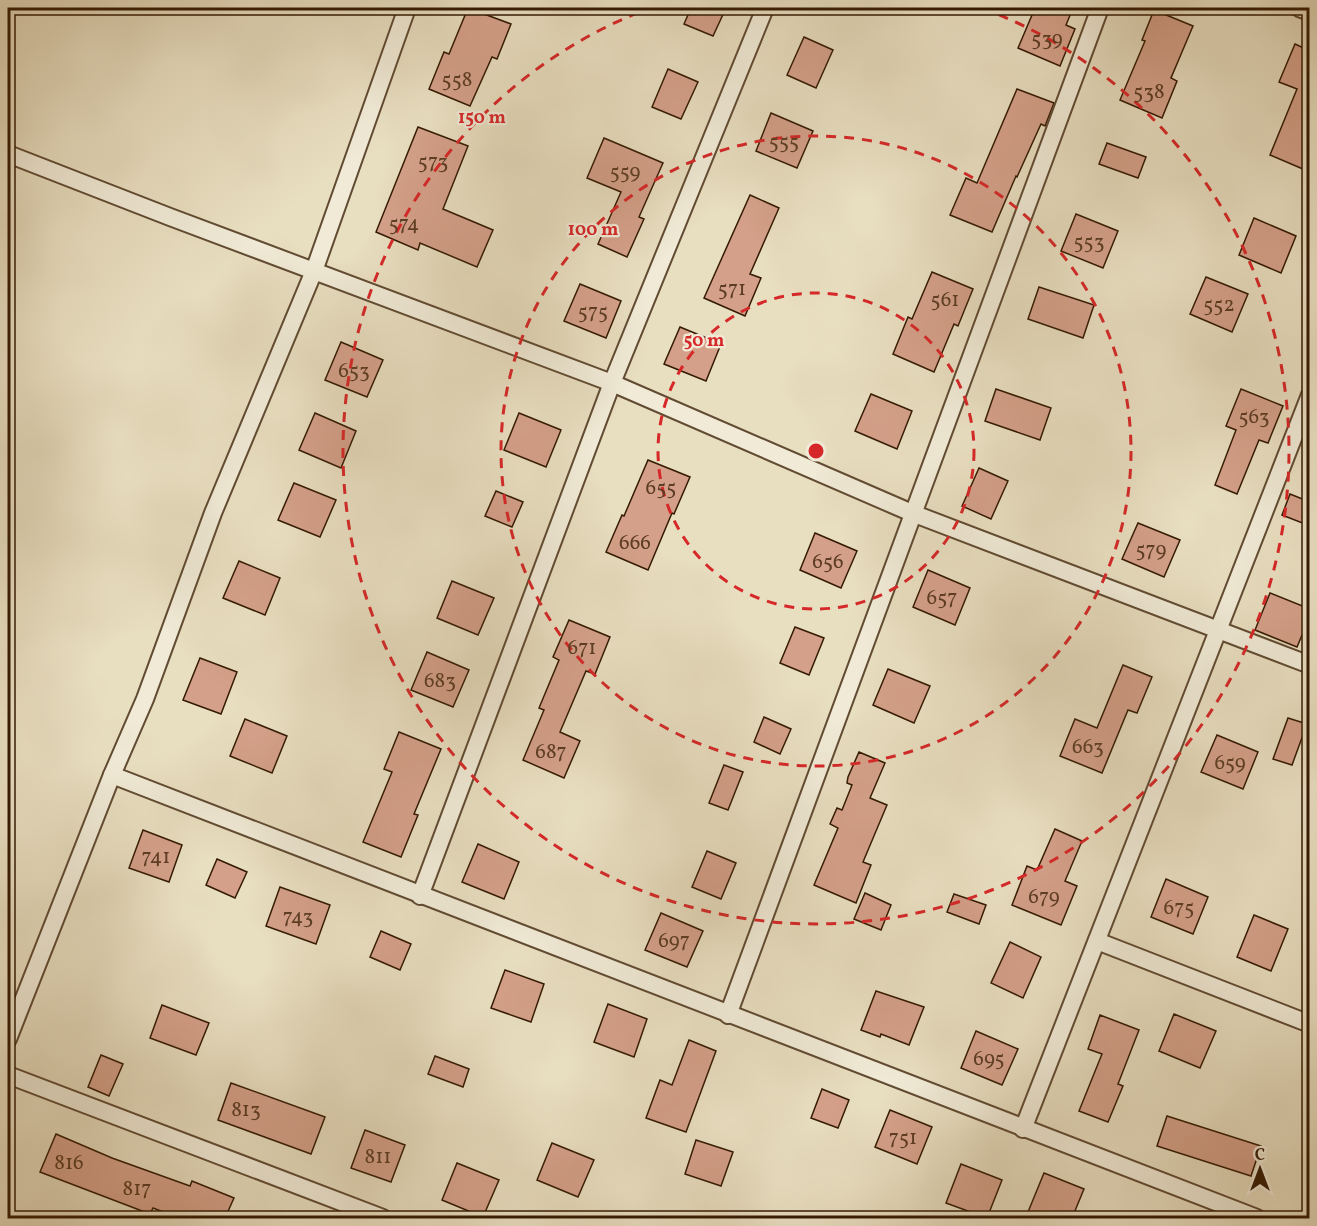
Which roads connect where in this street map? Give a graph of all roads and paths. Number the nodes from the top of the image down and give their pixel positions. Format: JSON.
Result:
{"nodes":[{"id":1,"x":407,"y":8,"type":"edge"},
{"id":2,"x":765,"y":8,"type":"edge"},
{"id":3,"x":1100,"y":8,"type":"edge"},
{"id":4,"x":1299,"y":8,"type":"edge"},
{"id":5,"x":1310,"y":12,"type":"edge"},
{"id":6,"x":8,"y":154,"type":"edge"},
{"id":7,"x":314,"y":271,"type":"junction"},
{"id":8,"x":612,"y":383,"type":"junction"},
{"id":9,"x":1310,"y":395,"type":"edge"},
{"id":10,"x":912,"y":513,"type":"junction"},
{"id":11,"x":1218,"y":629,"type":"junction"},
{"id":12,"x":1310,"y":665,"type":"edge"},
{"id":13,"x":111,"y":775,"type":"junction"},
{"id":14,"x":420,"y":896,"type":"junction"},
{"id":15,"x":1097,"y":941,"type":"junction"},
{"id":16,"x":728,"y":1015,"type":"junction"},
{"id":17,"x":1310,"y":1024,"type":"edge"},
{"id":18,"x":8,"y":1039,"type":"edge"},
{"id":19,"x":8,"y":1076,"type":"edge"},
{"id":20,"x":1023,"y":1130,"type":"junction"},
{"id":21,"x":383,"y":1218,"type":"edge"},
{"id":22,"x":1257,"y":1218,"type":"edge"}],
"edges":[{"from":1,"to":7,"type":"street"},
{"from":2,"to":8,"type":"street"},
{"from":3,"to":10,"type":"street"},
{"from":4,"to":5,"type":"street"},
{"from":6,"to":7,"type":"street"},
{"from":7,"to":8,"type":"street"},
{"from":7,"to":13,"type":"street"},
{"from":8,"to":10,"type":"street"},
{"from":8,"to":14,"type":"street"},
{"from":9,"to":11,"type":"street"},
{"from":10,"to":11,"type":"street"},
{"from":10,"to":16,"type":"street"},
{"from":11,"to":12,"type":"street"},
{"from":11,"to":15,"type":"street"},
{"from":13,"to":14,"type":"street"},
{"from":13,"to":18,"type":"street"},
{"from":14,"to":16,"type":"street"},
{"from":15,"to":17,"type":"street"},
{"from":15,"to":20,"type":"street"},
{"from":16,"to":20,"type":"street"},
{"from":19,"to":21,"type":"street"},
{"from":20,"to":22,"type":"street"}]}
